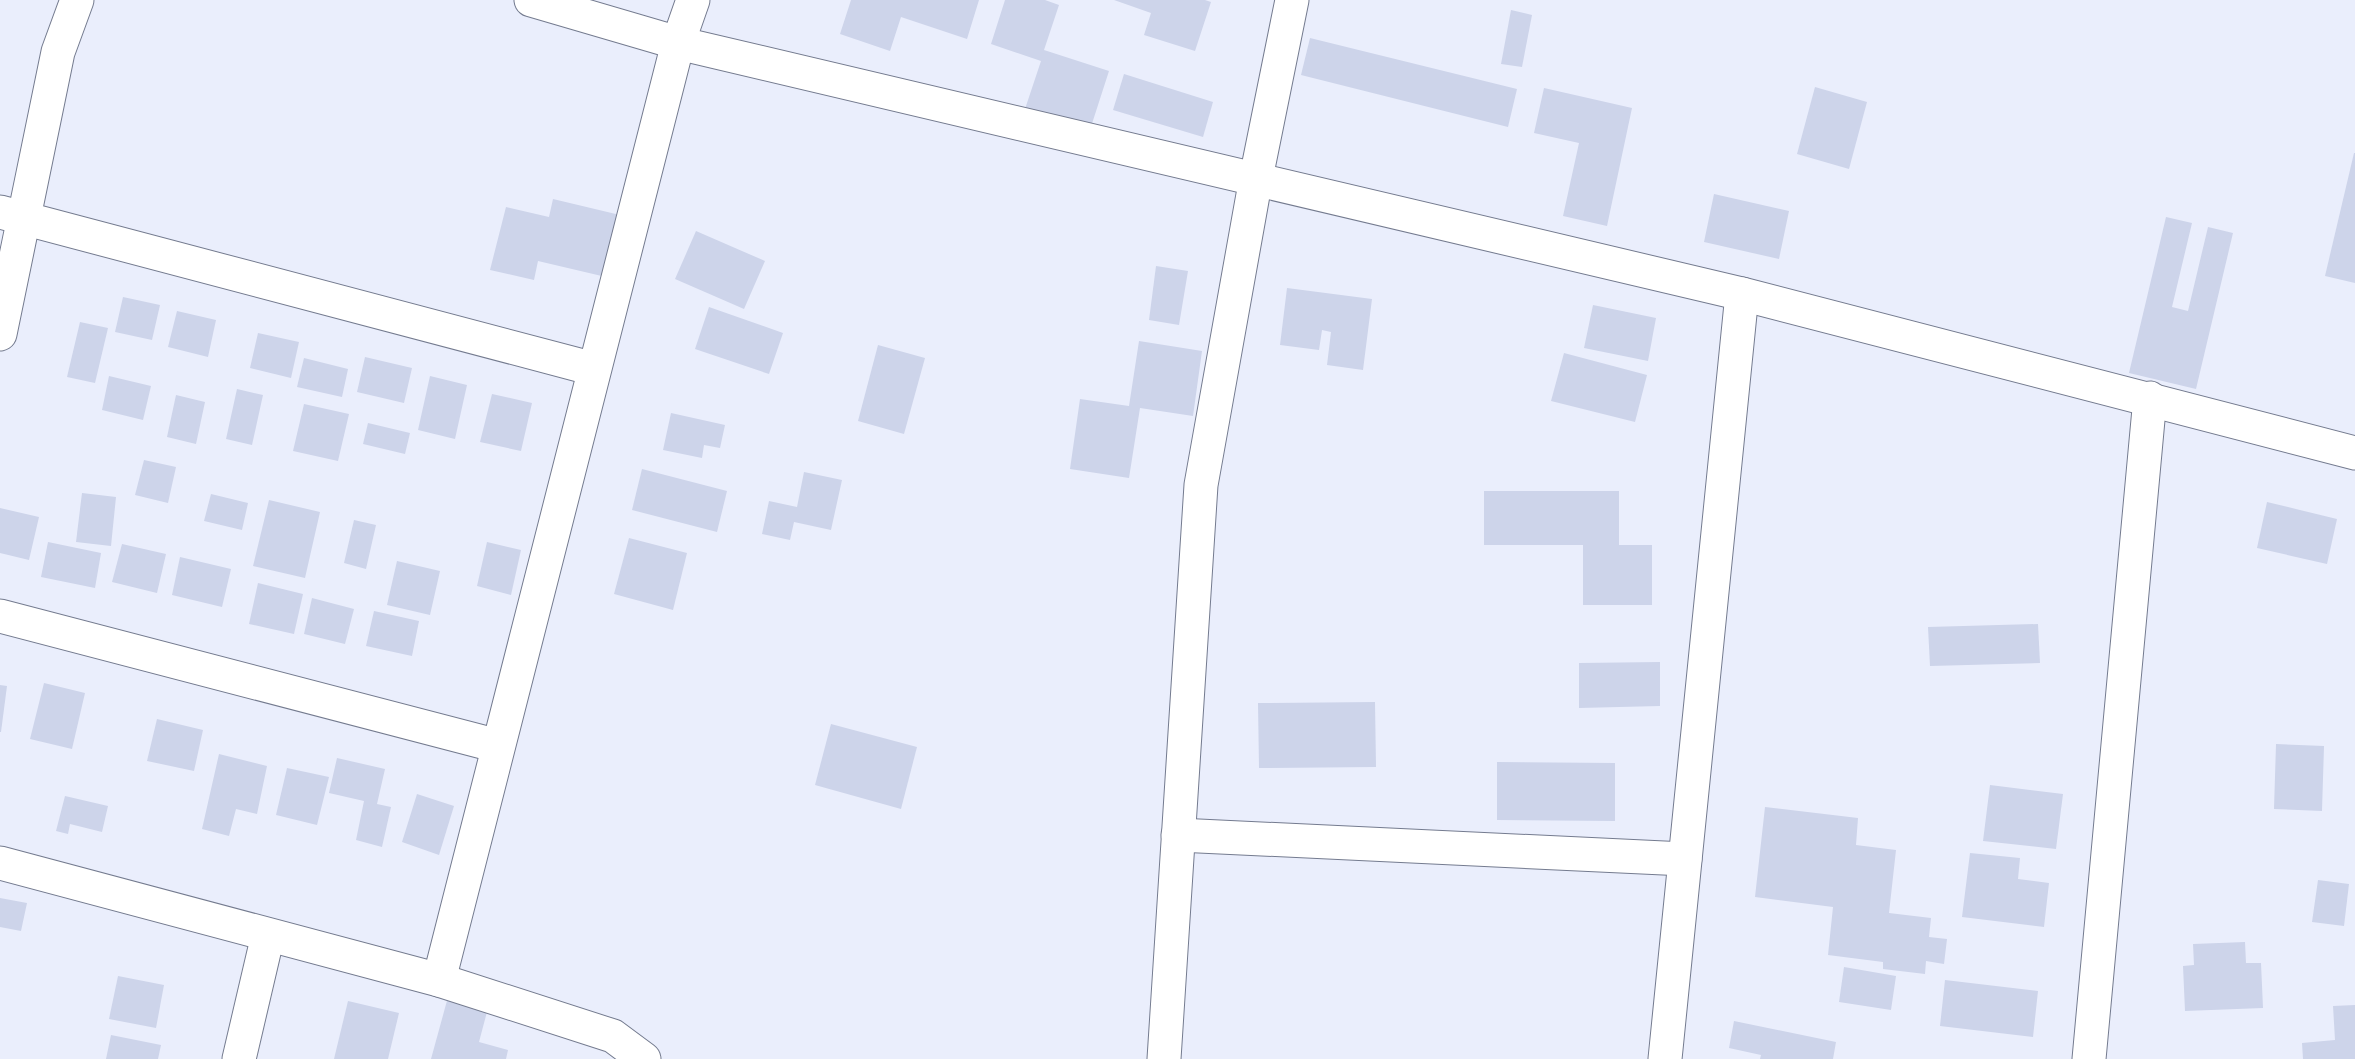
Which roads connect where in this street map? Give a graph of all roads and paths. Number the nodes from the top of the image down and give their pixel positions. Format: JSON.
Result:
{"nodes":[{"id":1,"x":77,"y":0,"type":"edge"},
{"id":2,"x":531,"y":0,"type":"edge"},
{"id":3,"x":693,"y":0,"type":"edge"},
{"id":4,"x":1292,"y":0,"type":"edge"},
{"id":5,"x":678,"y":43,"type":"junction"},
{"id":6,"x":1256,"y":178,"type":"junction"},
{"id":7,"x":12,"y":215,"type":"edge"},
{"id":8,"x":1742,"y":294,"type":"junction"},
{"id":9,"x":0,"y":334,"type":"edge"},
{"id":10,"x":594,"y":369,"type":"junction"},
{"id":11,"x":2150,"y":399,"type":"junction"},
{"id":12,"x":2355,"y":453,"type":"edge"},
{"id":13,"x":0,"y":616,"type":"edge"},
{"id":14,"x":498,"y":746,"type":"junction"},
{"id":15,"x":1178,"y":835,"type":"junction"},
{"id":16,"x":1685,"y":859,"type":"junction"},
{"id":17,"x":0,"y":864,"type":"edge"},
{"id":18,"x":268,"y":935,"type":"junction"},
{"id":19,"x":439,"y":980,"type":"junction"},
{"id":20,"x":239,"y":1059,"type":"edge"},
{"id":21,"x":644,"y":1059,"type":"edge"},
{"id":22,"x":1164,"y":1059,"type":"edge"},
{"id":23,"x":1665,"y":1059,"type":"edge"},
{"id":24,"x":2089,"y":1059,"type":"edge"}],
"edges":[{"from":1,"to":7,"type":"street"},
{"from":2,"to":5,"type":"street"},
{"from":3,"to":5,"type":"street"},
{"from":4,"to":6,"type":"street"},
{"from":5,"to":6,"type":"street"},
{"from":5,"to":10,"type":"street"},
{"from":6,"to":8,"type":"street"},
{"from":6,"to":15,"type":"street"},
{"from":7,"to":9,"type":"street"},
{"from":7,"to":10,"type":"street"},
{"from":8,"to":11,"type":"street"},
{"from":8,"to":16,"type":"street"},
{"from":10,"to":14,"type":"street"},
{"from":11,"to":12,"type":"street"},
{"from":11,"to":24,"type":"street"},
{"from":13,"to":14,"type":"street"},
{"from":14,"to":19,"type":"street"},
{"from":15,"to":16,"type":"street"},
{"from":15,"to":22,"type":"street"},
{"from":16,"to":23,"type":"street"},
{"from":17,"to":18,"type":"street"},
{"from":18,"to":19,"type":"street"},
{"from":18,"to":20,"type":"street"},
{"from":19,"to":21,"type":"street"}]}
